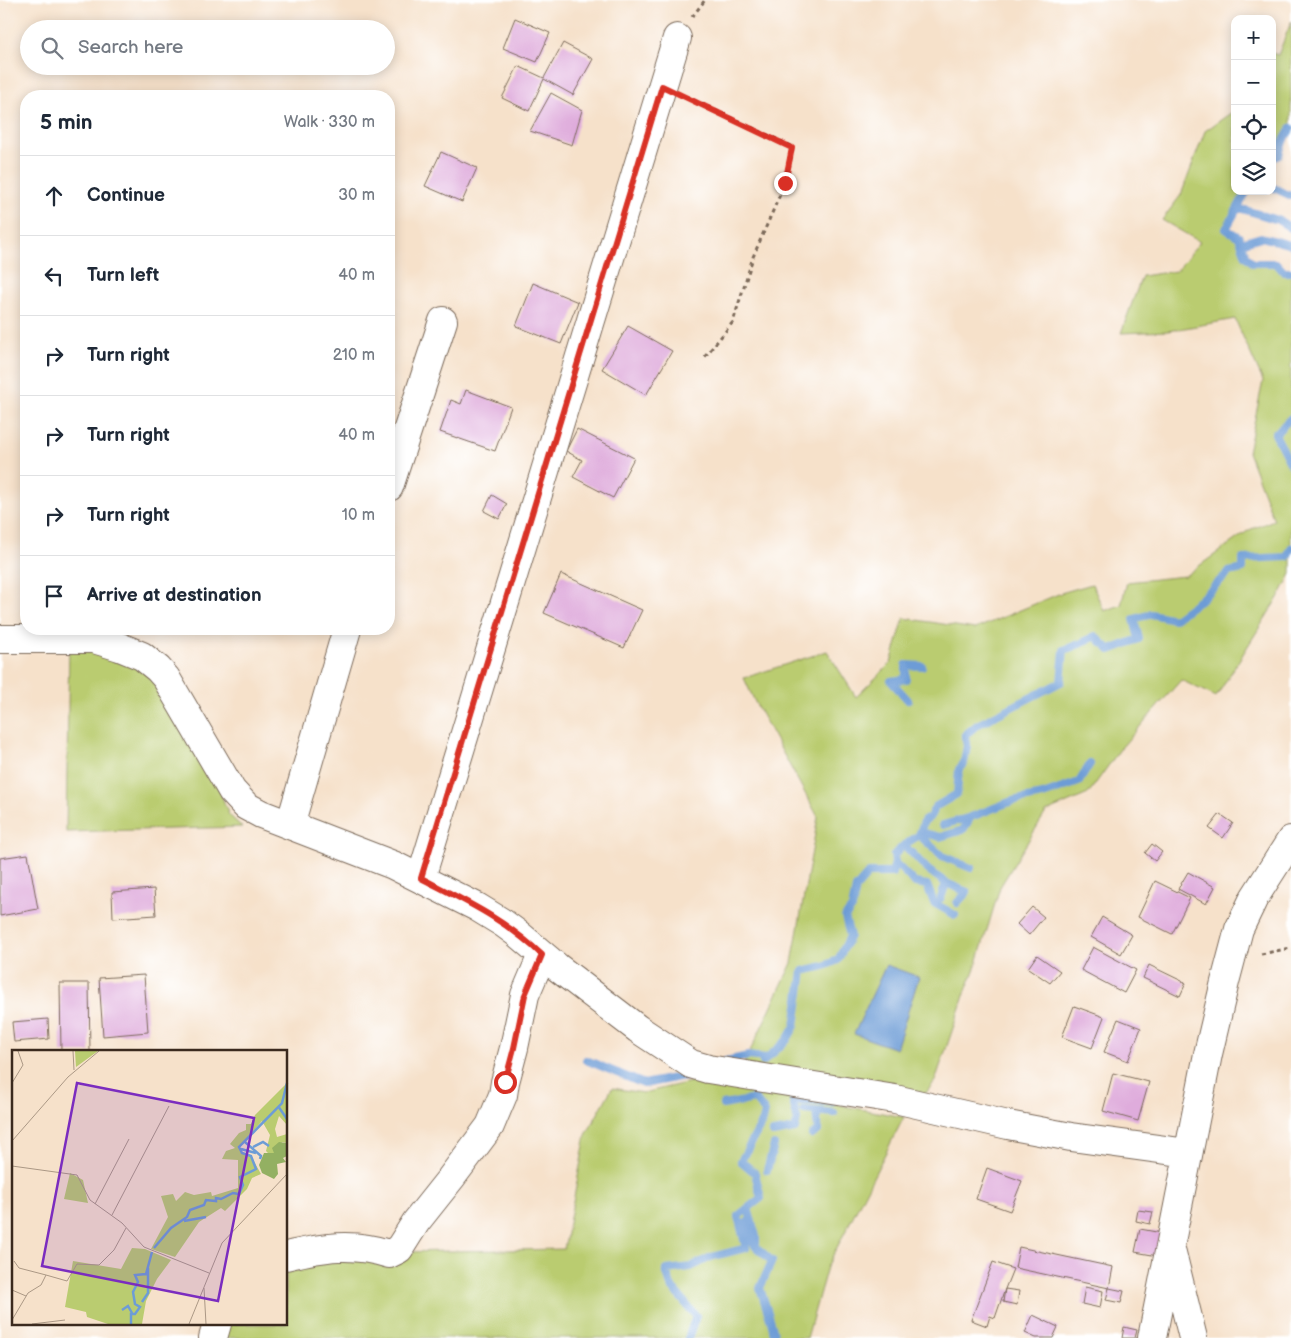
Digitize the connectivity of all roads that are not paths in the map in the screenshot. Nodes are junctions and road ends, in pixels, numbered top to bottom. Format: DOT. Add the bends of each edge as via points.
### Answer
graph roads {
  1 [pos="677,38"];
  2 [pos="443,321"];
  3 [pos="395,469"];
  4 [pos="345,635"];
  5 [pos="0,639"];
  6 [pos="290,825"];
  7 [pos="1291,840"];
  8 [pos="421,878"];
  9 [pos="542,955"];
  10 [pos="1188,1153"];
  11 [pos="1170,1244"];
  12 [pos="288,1256"];
  13 [pos="1152,1338"];
  14 [pos="1192,1338"];
  1 -- 8 [label="street"];
  2 -- 3 [label="street"];
  4 -- 6 [label="street"];
  5 -- 6 [label="street" via="94,639 150,661 166,678 238,798 253,811"];
  6 -- 8 [label="street"];
  7 -- 10 [label="street" via="1239,928"];
  8 -- 9 [label="street" via="503,923"];
  9 -- 10 [label="street" via="638,1029 691,1064 895,1099 1056,1134"];
  9 -- 12 [label="street" via="525,995 503,1095 490,1126 399,1249 390,1254 347,1246"];
  10 -- 11 [label="street"];
  11 -- 13 [label="street"];
  11 -- 14 [label="street"];
}
